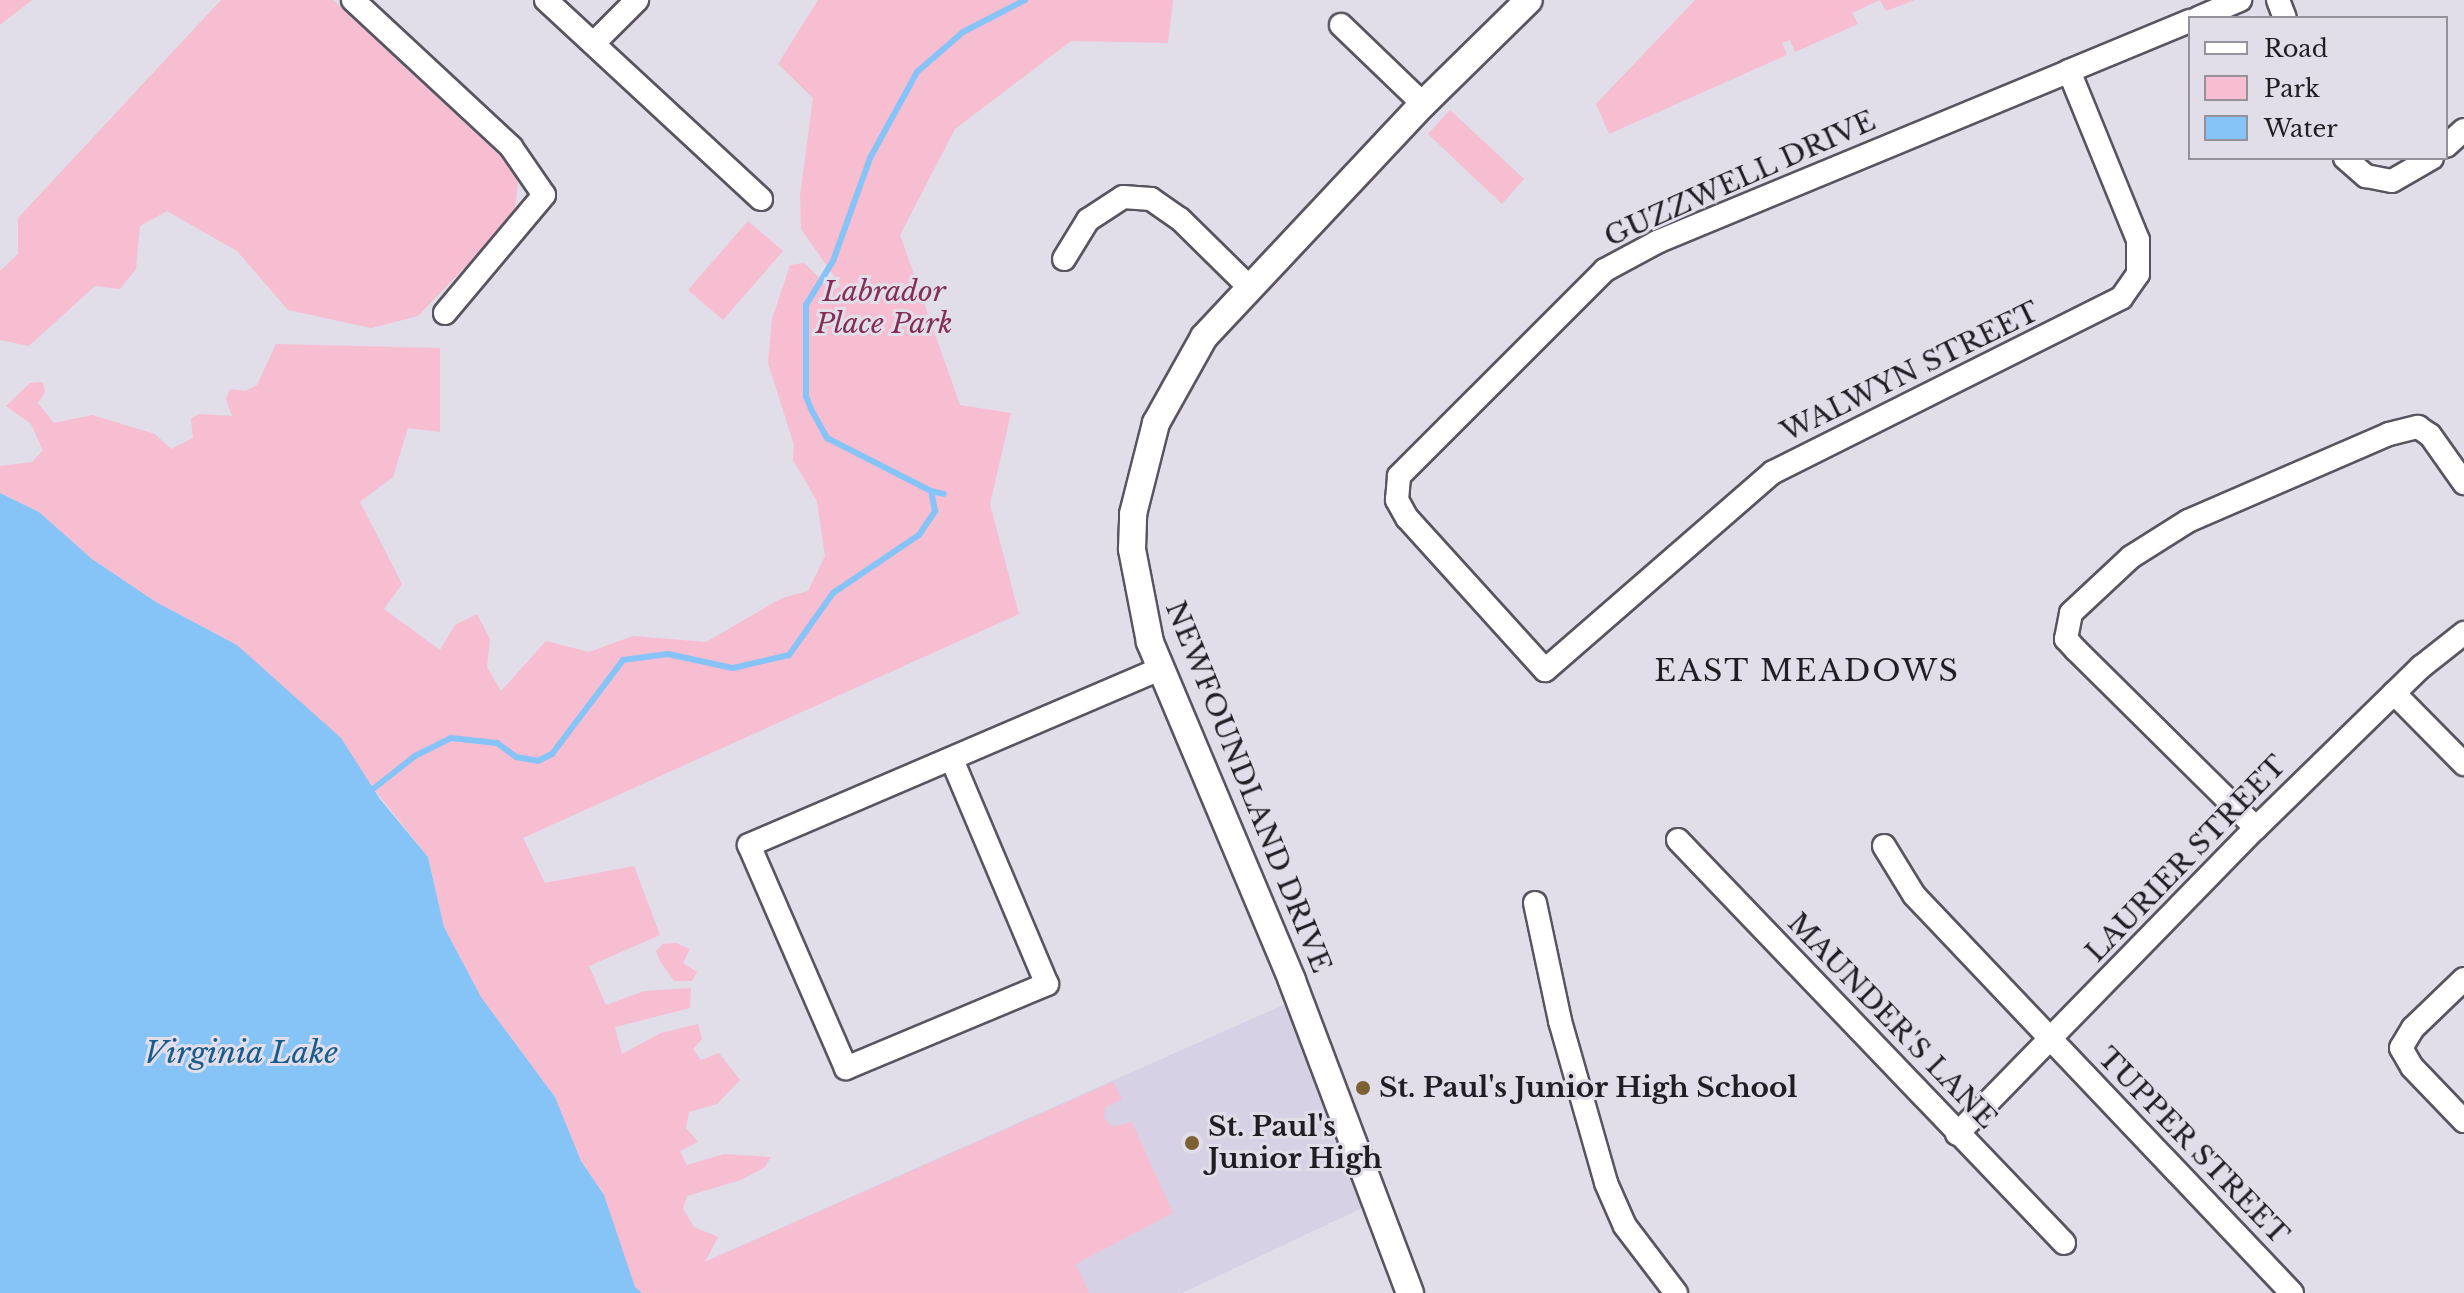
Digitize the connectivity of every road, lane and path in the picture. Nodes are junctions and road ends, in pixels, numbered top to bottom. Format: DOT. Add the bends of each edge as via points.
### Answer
graph roads {
  1 [pos="353,0"];
  2 [pos="546,0"];
  3 [pos="637,0"];
  4 [pos="1529,0"];
  5 [pos="2240,0"];
  6 [pos="2203,16"];
  7 [pos="2188,22"];
  8 [pos="1341,25"];
  9 [pos="594,43"];
  10 [pos="2069,71"];
  11 [pos="1423,104"];
  12 [pos="2464,130"];
  13 [pos="2448,144"];
  14 [pos="2347,160"];
  15 [pos="2429,160"];
  16 [pos="761,199"];
  17 [pos="1064,259"];
  18 [pos="1248,286"];
  19 [pos="445,313"];
  20 [pos="2464,483"];
  21 [pos="2464,633"];
  22 [pos="1160,669"];
  23 [pos="1545,670"];
  24 [pos="2394,693"];
  25 [pos="953,762"];
  26 [pos="2464,764"];
  27 [pos="2256,828"];
  28 [pos="1678,840"];
  29 [pos="1884,846"];
  30 [pos="1535,903"];
  31 [pos="2464,979"];
  32 [pos="2051,1041"];
  33 [pos="2464,1121"];
  34 [pos="1957,1134"];
  35 [pos="2064,1243"];
  36 [pos="1410,1293"];
  37 [pos="1676,1293"];
  38 [pos="2292,1293"];
  1 -- 19 [label="street" via="511,147 544,195"];
  2 -- 9 [label="street"];
  3 -- 9 [label="street"];
  4 -- 11 [label="street, NEWFOUNDLAND DRIVE"];
  5 -- 6 [label="street"];
  7 -- 10 [label="street, GUZZWELL DRIVE"];
  8 -- 11 [label="street"];
  9 -- 16 [label="street"];
  10 -- 23 [label="street, WALWYN STREET" via="2138,240 2133,285 2121,298 2058,333 1773,472"];
  10 -- 23 [label="street, GUZZWELL DRIVE" via="1657,242 1605,270 1399,476 1397,500 1419,534"];
  11 -- 18 [label="street, NEWFOUNDLAND DRIVE"];
  12 -- 13 [label="street"];
  14 -- 15 [label="street" via="2366,176 2392,181"];
  17 -- 18 [label="street" via="1088,220 1099,212 1123,197 1151,199 1180,219"];
  18 -- 22 [label="street, NEWFOUNDLAND DRIVE" via="1184,367 1156,423 1143,467 1132,549 1139,601"];
  20 -- 27 [label="street" via="2430,435 2418,427 2389,434 2188,521 2131,557 2071,613 2066,639"];
  21 -- 24 [label="street, LAURIER STREET"];
  22 -- 25 [label="street"];
  22 -- 36 [label="street, NEWFOUNDLAND DRIVE" via="1292,980"];
  24 -- 26 [label="street"];
  24 -- 27 [label="street, LAURIER STREET"];
  25 -- 25 [label="street" via="1047,984 846,1068 749,845"];
  27 -- 32 [label="street, LAURIER STREET"];
  28 -- 34 [label="street, MAUNDER'S LANE"];
  29 -- 32 [label="street, TUPPER STREET" via="1914,895"];
  30 -- 37 [label="street" via="1560,1021 1606,1183 1625,1226"];
  31 -- 33 [label="street" via="2413,1028 2401,1048 2412,1067"];
  32 -- 34 [label="street, LAURIER STREET"];
  32 -- 38 [label="street, TUPPER STREET"];
  34 -- 35 [label="street, MAUNDER'S LANE"];
}
